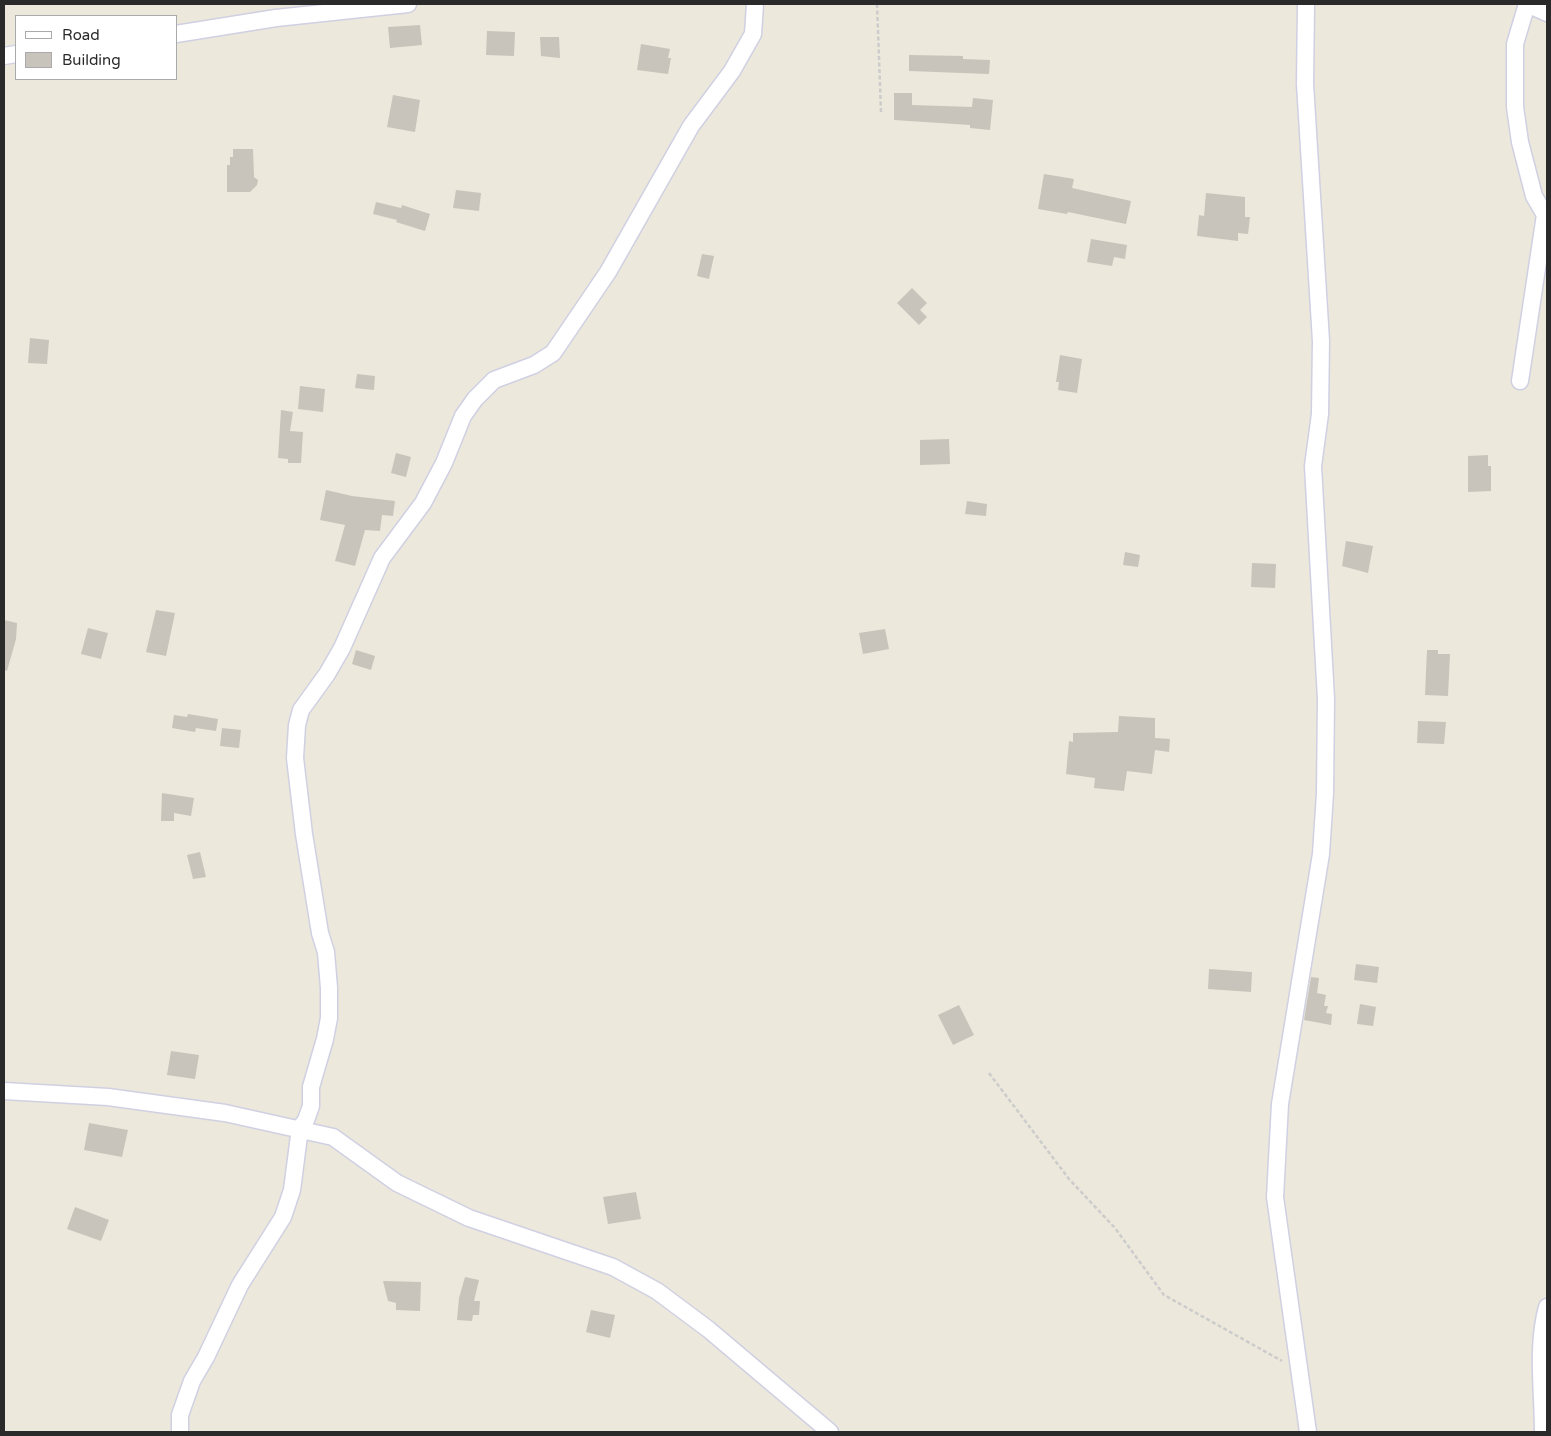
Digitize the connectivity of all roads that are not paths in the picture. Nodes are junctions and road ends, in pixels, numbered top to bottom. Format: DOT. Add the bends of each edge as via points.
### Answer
graph roads {
  1 [pos="408,4"];
  2 [pos="755,4"];
  3 [pos="1306,4"];
  4 [pos="1527,4"];
  5 [pos="1547,13"];
  6 [pos="178,34"];
  7 [pos="1546,214"];
  8 [pos="1520,380"];
  9 [pos="4,1091"];
  10 [pos="300,1128"];
  11 [pos="1547,1307"];
  12 [pos="180,1432"];
  13 [pos="830,1432"];
  14 [pos="1308,1432"];
  15 [pos="1543,1432"];
  1 -- 6 [label="street" via="276,18"];
  2 -- 10 [label="street" via="753,34 732,71 683,139 608,272 554,353 534,365 494,380 463,416 423,503 382,558 338,654 301,710 295,758 329,988 325,1039 311,1088 311,1106"];
  3 -- 14 [label="street" via="1305,84 1321,341 1320,414 1313,466 1326,699 1325,793 1321,854 1280,1104 1275,1197"];
  4 -- 5 [label="street"];
  4 -- 7 [label="street" via="1515,44 1515,107 1534,196"];
  7 -- 8 [label="street"];
  9 -- 10 [label="street" via="108,1097 225,1113"];
  10 -- 12 [label="street" via="292,1190 283,1217 240,1285 192,1381 180,1415"];
  10 -- 13 [label="street" via="333,1137 397,1183 470,1218 613,1267 657,1291 708,1329"];
  11 -- 15 [label="street" via="1540,1385"];
}
